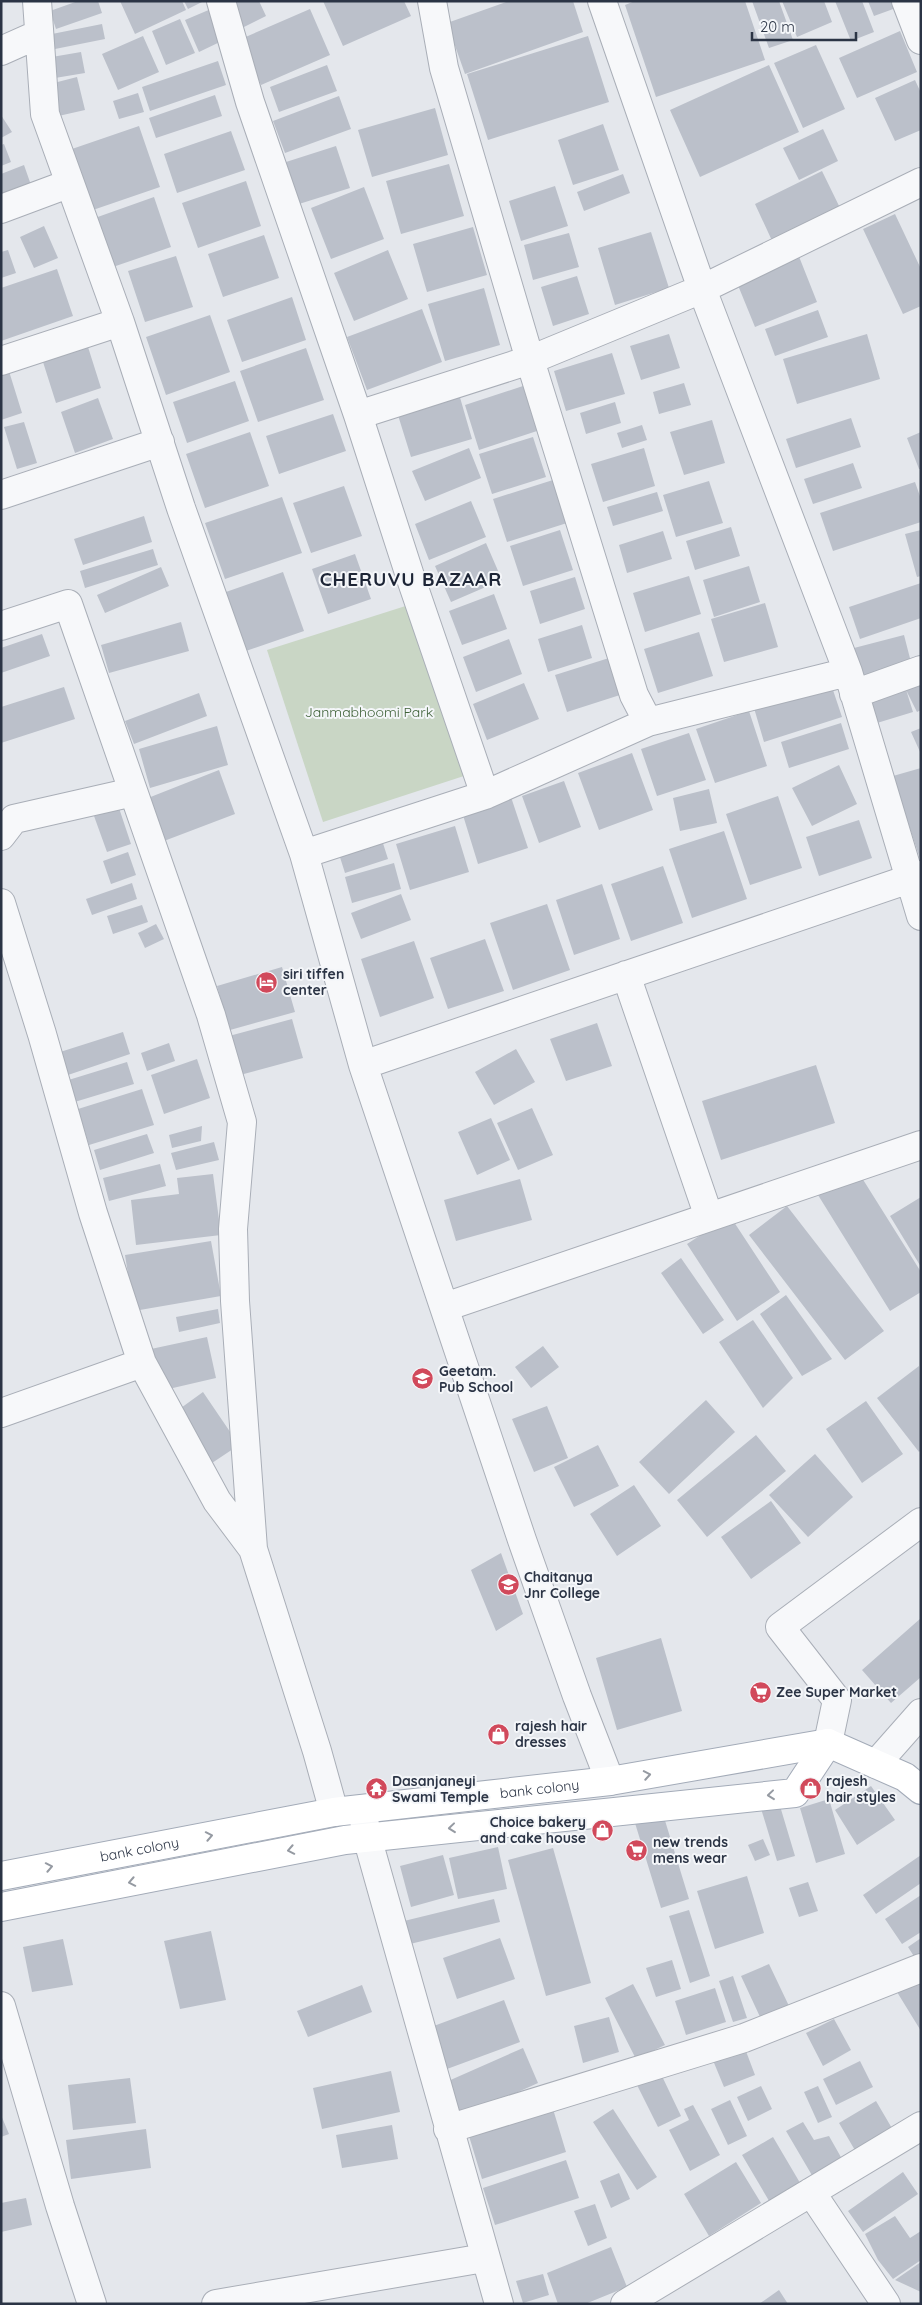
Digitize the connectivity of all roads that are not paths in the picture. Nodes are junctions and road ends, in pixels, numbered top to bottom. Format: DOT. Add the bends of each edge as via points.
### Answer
graph roads {
  1 [pos="37,1"];
  2 [pos="221,1"];
  3 [pos="432,1"];
  4 [pos="602,1"];
  5 [pos="906,1"];
  6 [pos="39,34"];
  7 [pos="921,40"];
  8 [pos="1,51"];
  9 [pos="921,182"];
  10 [pos="68,184"];
  11 [pos="1,209"];
  12 [pos="702,290"];
  13 [pos="120,322"];
  14 [pos="530,360"];
  15 [pos="1,361"];
  16 [pos="358,415"];
  17 [pos="160,442"];
  18 [pos="1,495"];
  19 [pos="1,626"];
  20 [pos="921,670"];
  21 [pos="851,683"];
  22 [pos="648,722"];
  23 [pos="133,792"];
  24 [pos="485,795"];
  25 [pos="1,836"];
  26 [pos="304,854"];
  27 [pos="916,877"];
  28 [pos="1,903"];
  29 [pos="921,916"];
  30 [pos="626,975"];
  31 [pos="363,1065"];
  32 [pos="921,1145"];
  33 [pos="709,1217"];
  34 [pos="445,1307"];
  35 [pos="142,1363"];
  36 [pos="1,1413"];
  37 [pos="921,1522"];
  38 [pos="253,1548"];
  39 [pos="921,1713"];
  40 [pos="828,1743"];
  41 [pos="876,1764"];
  42 [pos="610,1781"];
  43 [pos="921,1790"];
  44 [pos="363,1809"];
  45 [pos="334,1812"];
  46 [pos="367,1837"];
  47 [pos="1,1876"];
  48 [pos="1,1907"];
  49 [pos="921,1968"];
  50 [pos="1,2006"];
  51 [pos="921,2126"];
  52 [pos="448,2129"];
  53 [pos="811,2192"];
  54 [pos="484,2258"];
  55 [pos="297,2297"];
  56 [pos="92,2304"];
  57 [pos="216,2304"];
  58 [pos="498,2304"];
  59 [pos="624,2304"];
  60 [pos="886,2304"];
  1 -- 6 [label="street"];
  2 -- 16 [label="street" via="250,102"];
  3 -- 14 [label="street" via="444,68"];
  4 -- 12 [label="street"];
  5 -- 7 [label="street"];
  6 -- 8 [label="street"];
  6 -- 10 [label="street" via="45,114"];
  9 -- 12 [label="street"];
  10 -- 11 [label="street"];
  10 -- 13 [label="street"];
  12 -- 14 [label="street"];
  12 -- 21 [label="street"];
  13 -- 15 [label="street"];
  13 -- 17 [label="street"];
  14 -- 16 [label="street"];
  14 -- 22 [label="street" via="634,695"];
  16 -- 24 [label="street"];
  17 -- 18 [label="street"];
  17 -- 26 [label="street"];
  19 -- 23 [label="street" via="68,604"];
  20 -- 21 [label="street"];
  21 -- 22 [label="street"];
  21 -- 27 [label="street"];
  22 -- 24 [label="street"];
  23 -- 25 [label="street" via="14,819"];
  23 -- 38 [label="street" via="211,1015 242,1122 233,1229 235,1301"];
  24 -- 26 [label="street"];
  26 -- 31 [label="street"];
  27 -- 29 [label="street"];
  27 -- 30 [label="street"];
  28 -- 35 [label="street" via="93,1213"];
  30 -- 31 [label="street"];
  30 -- 33 [label="street"];
  31 -- 34 [label="street"];
  32 -- 33 [label="street"];
  33 -- 34 [label="street"];
  34 -- 42 [label="street" via="522,1540"];
  35 -- 36 [label="street"];
  35 -- 38 [label="street" via="217,1501"];
  37 -- 40 [label="street" via="780,1627 837,1700"];
  38 -- 45 [label="street"];
  39 -- 41 [label="street"];
  40 -- 41 [label="main road"];
  42 -- 40 [label="main road, bank colony, one-way"];
  40 -- 46 [label="main road, one-way" via="794,1793"];
  41 -- 43 [label="main road" via="906,1777"];
  42 -- 44 [label="main road, bank colony"];
  44 -- 45 [label="main road, bank colony"];
  44 -- 46 [label="street"];
  47 -- 45 [label="main road, bank colony, one-way"];
  46 -- 48 [label="main road, one-way"];
  46 -- 52 [label="street"];
  49 -- 52 [label="street" via="744,2038"];
  50 -- 56 [label="street"];
  51 -- 53 [label="street"];
  52 -- 54 [label="street"];
  53 -- 59 [label="street"];
  53 -- 60 [label="street"];
  54 -- 55 [label="street"];
  54 -- 58 [label="street"];
  55 -- 57 [label="street"];
}
